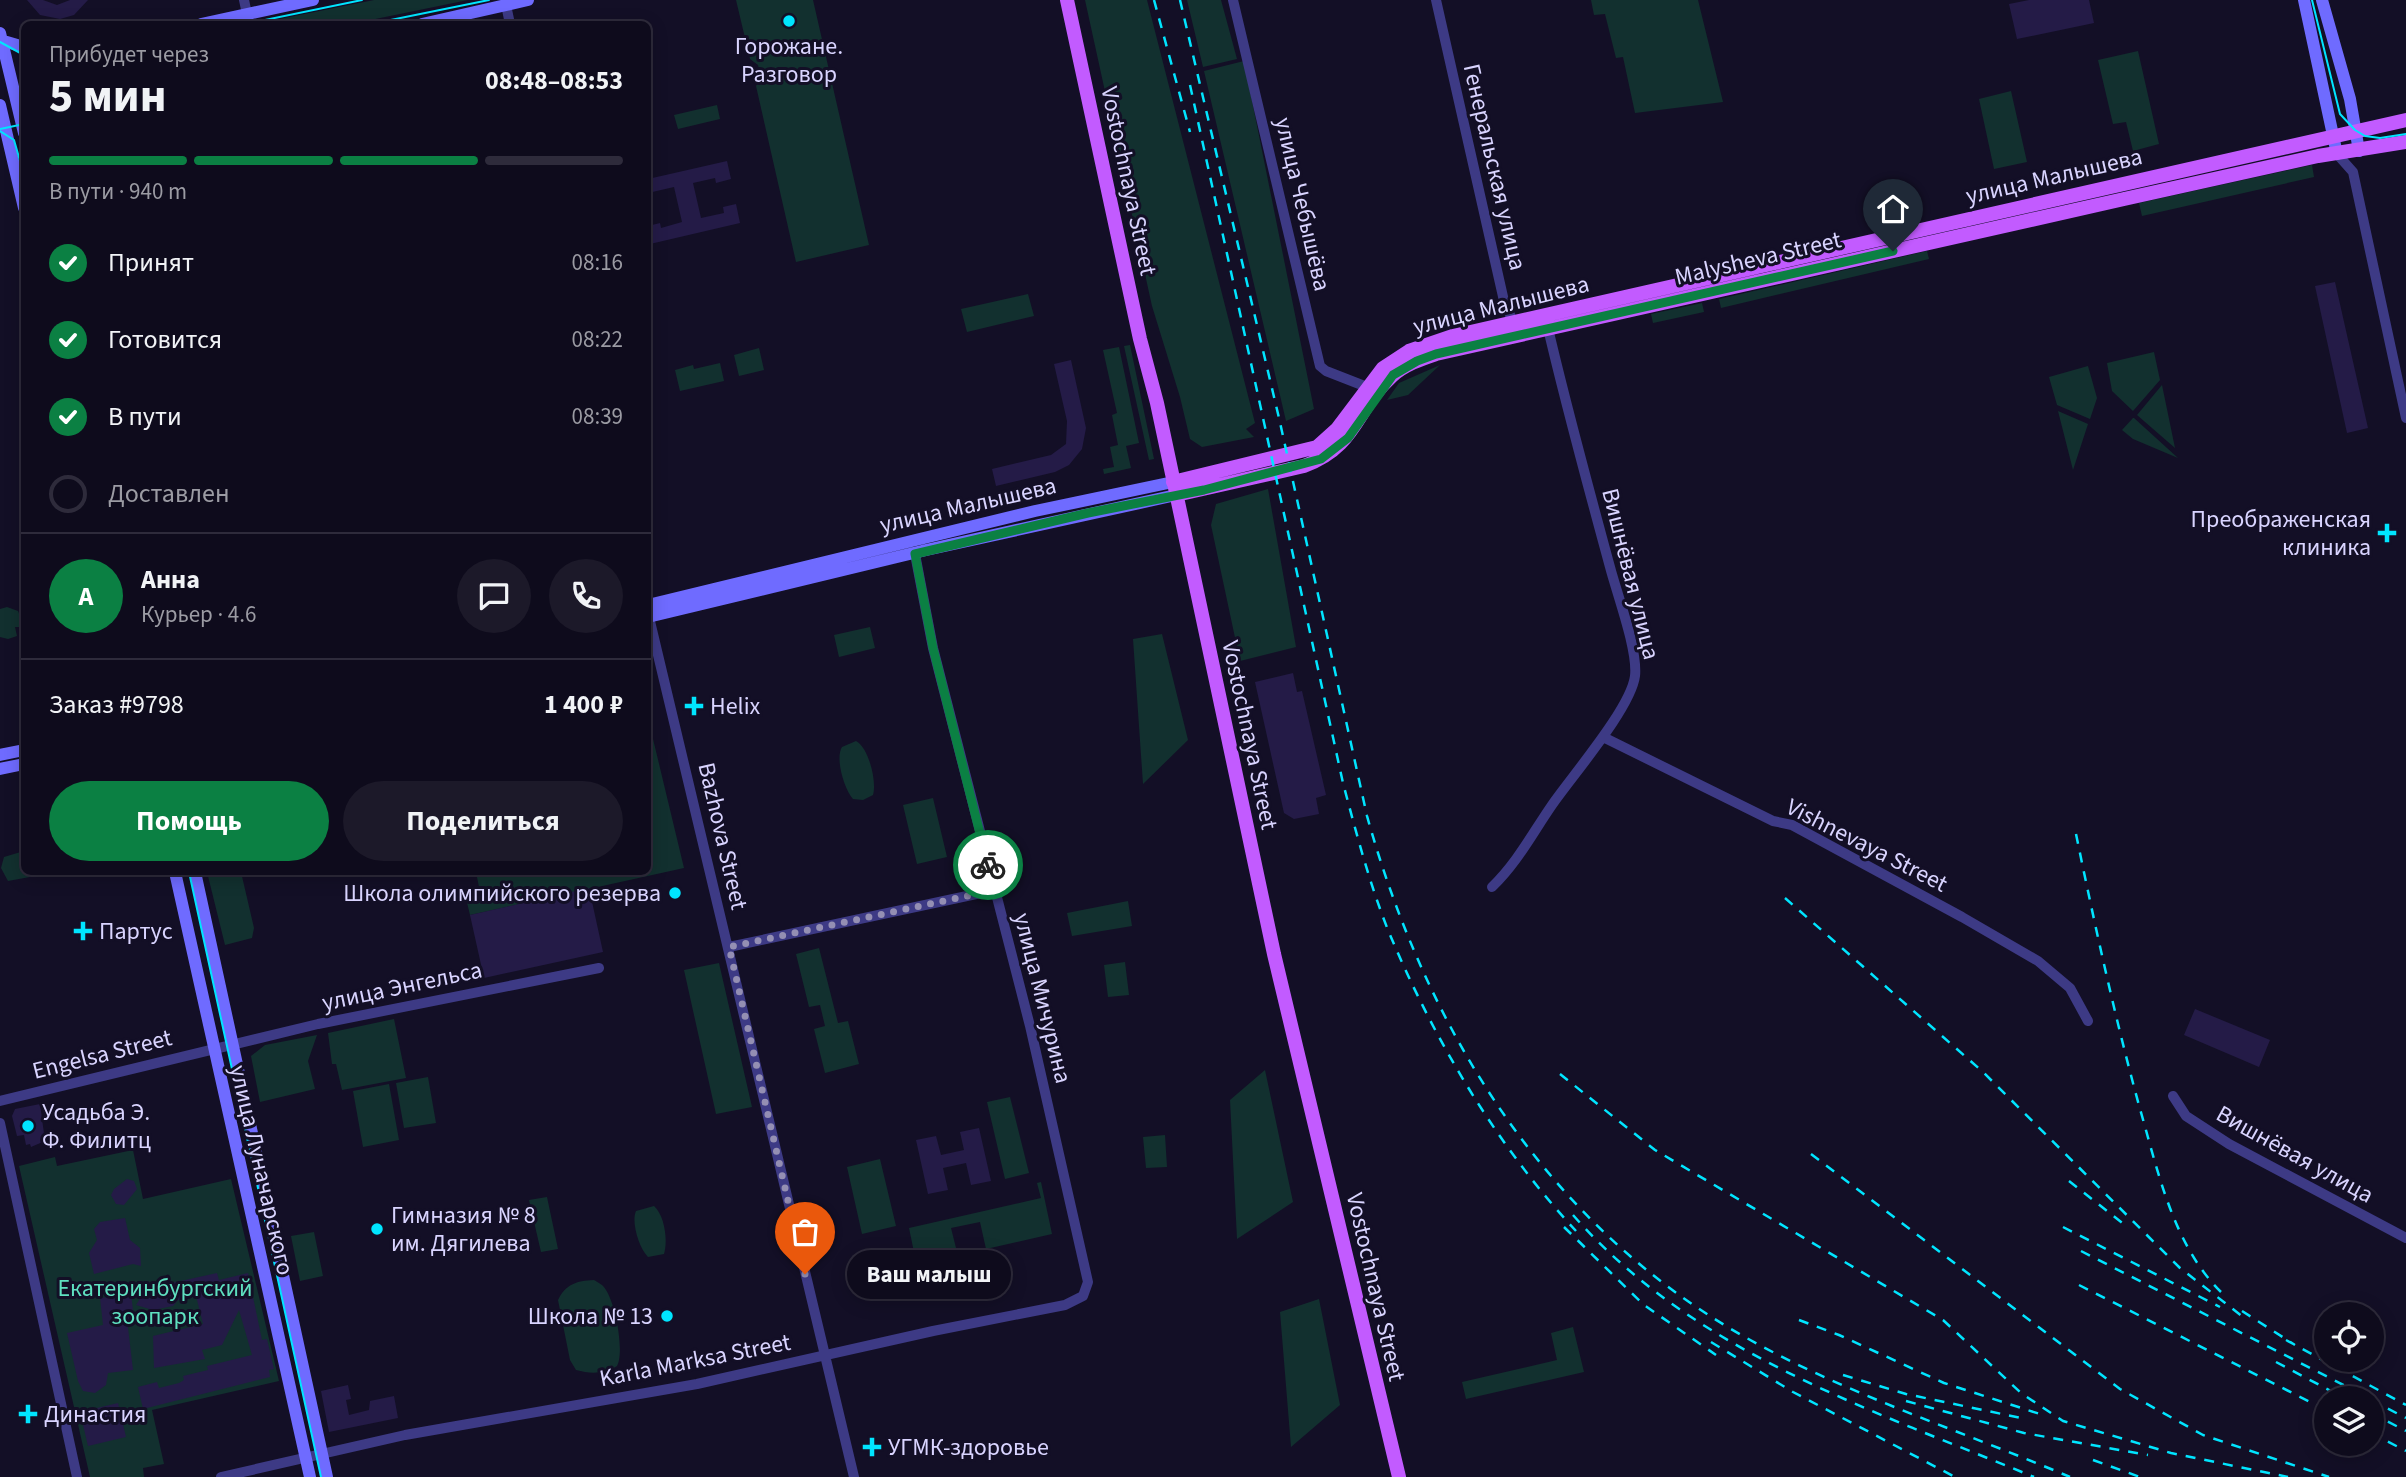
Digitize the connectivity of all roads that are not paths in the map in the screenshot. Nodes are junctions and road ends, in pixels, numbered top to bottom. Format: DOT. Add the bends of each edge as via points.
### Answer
graph roads {
  1 [pos="244,0"];
  2 [pos="313,0"];
  3 [pos="527,0"];
  4 [pos="1067,0"];
  5 [pos="1233,0"];
  6 [pos="1436,0"];
  7 [pos="2304,0"];
  8 [pos="2322,0"];
  9 [pos="506,5"];
  10 [pos="247,14"];
  11 [pos="215,21"];
  12 [pos="435,21"];
  13 [pos="509,21"];
  14 [pos="1,38"];
  15 [pos="21,46"];
  16 [pos="0,105"];
  17 [pos="2406,120"];
  18 [pos="21,122"];
  19 [pos="2357,130"];
  20 [pos="21,136"];
  21 [pos="2333,136"];
  22 [pos="4,140"];
  23 [pos="2406,142"];
  24 [pos="2359,150"];
  25 [pos="2337,154"];
  26 [pos="2353,172"];
  27 [pos="21,198"];
  28 [pos="1513,322"];
  29 [pos="1546,322"];
  30 [pos="1530,332"];
  31 [pos="1367,387"];
  32 [pos="2406,418"];
  33 [pos="1175,489"];
  34 [pos="915,554"];
  35 [pos="651,604"];
  36 [pos="651,615"];
  37 [pos="651,628"];
  38 [pos="1603,737"];
  39 [pos="21,751"];
  40 [pos="0,755"];
  41 [pos="21,765"];
  42 [pos="0,769"];
  43 [pos="176,875"];
  44 [pos="196,875"];
  45 [pos="1492,887"];
  46 [pos="995,890"];
  47 [pos="729,947"];
  48 [pos="599,968"];
  49 [pos="2088,1021"];
  50 [pos="235,1044"];
  51 [pos="214,1048"];
  52 [pos="2173,1096"];
  53 [pos="0,1101"];
  54 [pos="0,1123"];
  55 [pos="2406,1238"];
  56 [pos="1087,1291"];
  57 [pos="825,1356"];
  58 [pos="322,1453"];
  59 [pos="306,1457"];
  60 [pos="77,1477"];
  61 [pos="221,1477"];
  62 [pos="310,1477"];
  63 [pos="327,1477"];
  64 [pos="854,1477"];
  65 [pos="1399,1477"];
  1 -- 10 [label="street"];
  2 -- 10 [label="main road"];
  3 -- 9 [label="main road"];
  4 -- 33 [label="main road, Vostochnaya Street"];
  5 -- 31 [label="street, улица Чебышёва" via="1320,366"];
  6 -- 28 [label="street, Генеральская улица" via="1504,301"];
  7 -- 21 [label="main road"];
  8 -- 19 [label="main road"];
  9 -- 12 [label="main road"];
  9 -- 13 [label="street"];
  10 -- 11 [label="main road"];
  14 -- 15 [label="main road"];
  14 -- 18 [label="main road"];
  16 -- 22 [label="main road"];
  17 -- 19 [label="main road, улица Малышева"];
  19 -- 21 [label="main road, улица Малышева"];
  19 -- 24 [label="main road"];
  20 -- 22 [label="main road"];
  21 -- 25 [label="main road"];
  21 -- 29 [label="main road, улица Малышева"];
  22 -- 27 [label="main road"];
  23 -- 24 [label="main road, улица Малышева"];
  24 -- 25 [label="main road, улица Малышева"];
  24 -- 26 [label="street"];
  25 -- 26 [label="street"];
  25 -- 29 [label="main road, улица Малышева"];
  26 -- 32 [label="street"];
  28 -- 29 [label="main road, улица Малышева"];
  28 -- 30 [label="street"];
  28 -- 31 [label="main road, улица Малышева" via="1409,351 1383,368"];
  29 -- 30 [label="main road, улица Малышева"];
  29 -- 38 [label="street, Вишнёвая улица" via="1635,666 1631,690"];
  30 -- 33 [label="main road, улица Малышева" via="1436,354 1404,368 1386,382 1348,438 1321,459"];
  31 -- 33 [label="main road, улица Малышева" via="1337,429 1317,447"];
  33 -- 34 [label="main road"];
  33 -- 35 [label="main road, улица Малышева" via="1035,511"];
  33 -- 65 [label="main road, Vostochnaya Street" via="1280,982"];
  34 -- 36 [label="main road, улица Малышева"];
  34 -- 46 [label="street, улица Мичурина" via="933,648"];
  37 -- 47 [label="street, Bazhova Street"];
  38 -- 45 [label="street, Вишнёвая улица" via="1510,870"];
  38 -- 49 [label="street, Vishnevaya Street" via="1773,821 1792,825 1962,917 2070,988"];
  39 -- 40 [label="main road"];
  41 -- 42 [label="main road"];
  43 -- 51 [label="main road, улица Луначарского"];
  44 -- 50 [label="main road, улица Луначарского"];
  46 -- 47 [label="street"];
  46 -- 56 [label="street, улица Мичурина" via="1039,1066"];
  47 -- 57 [label="street, Bazhova Street"];
  48 -- 50 [label="street, улица Энгельса"];
  50 -- 51 [label="street, улица Энгельса"];
  50 -- 58 [label="main road, улица Луначарского"];
  51 -- 53 [label="street, Engelsa Street"];
  51 -- 59 [label="main road, улица Луначарского"];
  52 -- 55 [label="street, Вишнёвая улица" via="2186,1116 2229,1144"];
  54 -- 60 [label="street"];
  56 -- 57 [label="street, Karla Marksa Street" via="1065,1305"];
  57 -- 58 [label="street, Karla Marksa Street"];
  57 -- 64 [label="street, Bazhova Street"];
  58 -- 59 [label="street, Karla Marksa Street"];
  58 -- 63 [label="main road, улица Луначарского"];
  59 -- 61 [label="street, Karla Marksa Street"];
  59 -- 62 [label="main road, улица Луначарского"];
}
